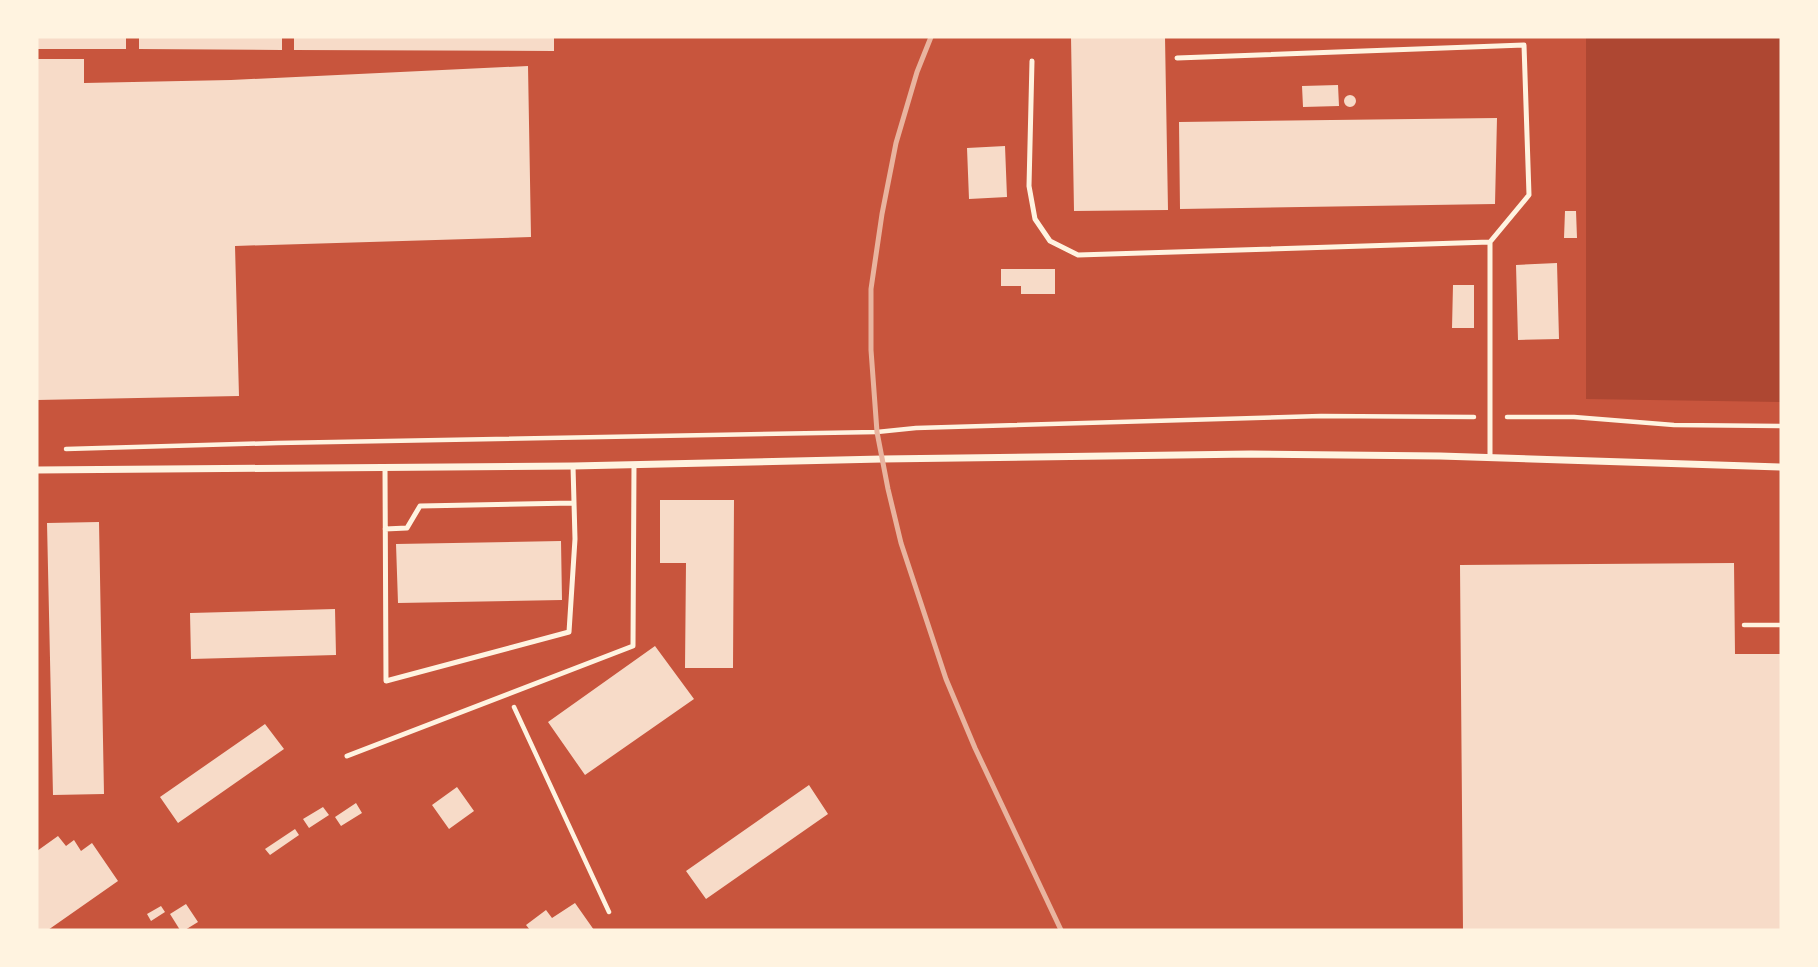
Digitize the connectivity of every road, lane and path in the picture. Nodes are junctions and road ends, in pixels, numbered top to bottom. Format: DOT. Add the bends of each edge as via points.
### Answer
graph roads {
  1 [pos="1177,58"];
  2 [pos="1032,61"];
  3 [pos="1490,242"];
  4 [pos="1490,417"];
  5 [pos="1781,426"];
  6 [pos="64,449"];
  7 [pos="1490,458"];
  8 [pos="634,465"];
  9 [pos="573,467"];
  10 [pos="1781,467"];
  11 [pos="385,468"];
  12 [pos="37,470"];
  13 [pos="574,503"];
  14 [pos="385,529"];
  15 [pos="1744,625"];
  16 [pos="1781,625"];
  17 [pos="508,694"];
  18 [pos="347,756"];
  19 [pos="609,912"];
  1 -- 3 [label="lane" via="1524,45 1529,195"];
  2 -- 3 [label="lane" via="1029,186 1035,219 1050,242 1078,255"];
  3 -- 4 [label="lane"];
  4 -- 5 [label="path"];
  4 -- 6 [label="path" via="1321,416 877,432"];
  4 -- 7 [label="lane"];
  7 -- 8 [label="street" via="1251,454"];
  7 -- 10 [label="street"];
  8 -- 9 [label="street"];
  8 -- 17 [label="lane" via="633,646"];
  9 -- 11 [label="street"];
  9 -- 13 [label="lane"];
  11 -- 12 [label="street"];
  11 -- 14 [label="lane"];
  13 -- 14 [label="lane" via="420,506 407,528"];
  13 -- 14 [label="lane" via="569,632 386,681"];
  15 -- 16 [label="path"];
  17 -- 18 [label="lane"];
  17 -- 19 [label="path"];
}
